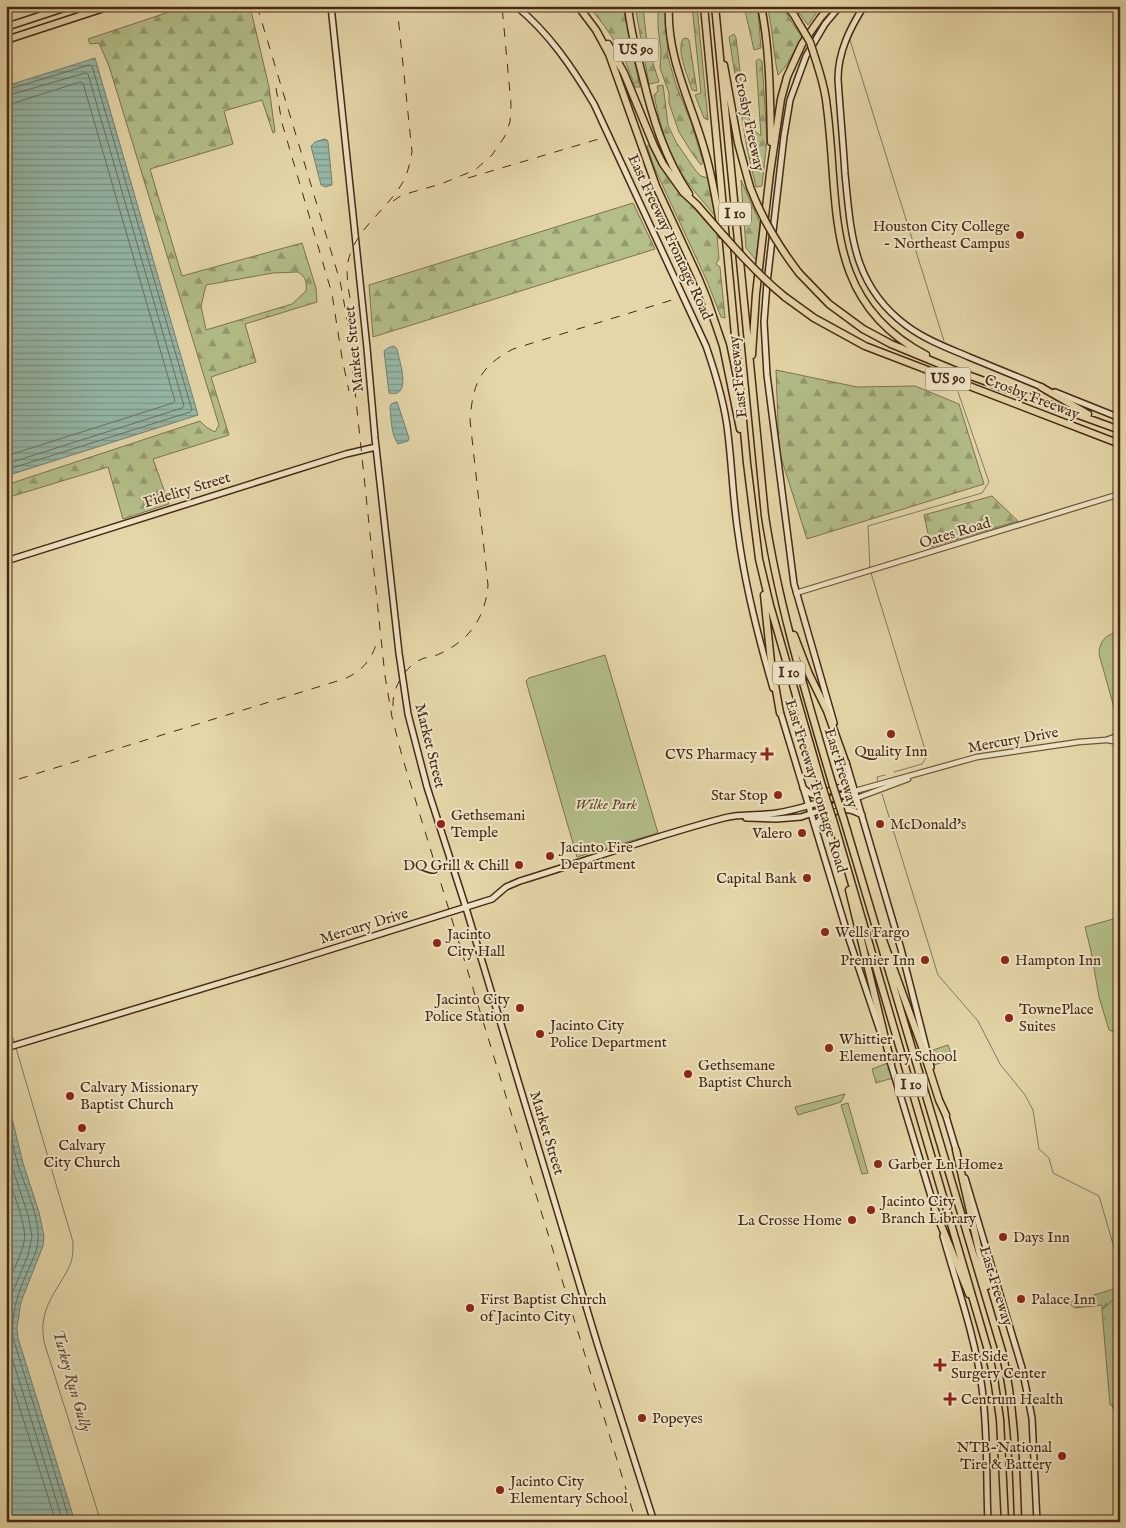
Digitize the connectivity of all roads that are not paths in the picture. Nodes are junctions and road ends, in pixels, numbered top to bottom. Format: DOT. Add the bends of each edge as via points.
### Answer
graph roads {
  1 [pos="70,6"];
  2 [pos="110,6"];
  3 [pos="331,6"];
  4 [pos="516,6"];
  5 [pos="628,6"];
  6 [pos="669,6"];
  7 [pos="704,6"];
  8 [pos="715,6"];
  9 [pos="761,6"];
  10 [pos="787,6"];
  11 [pos="831,6"];
  12 [pos="840,6"];
  13 [pos="864,6"];
  14 [pos="579,8"];
  15 [pos="717,22"];
  16 [pos="6,26"];
  17 [pos="6,40"];
  18 [pos="771,163"];
  19 [pos="684,191"];
  20 [pos="729,273"];
  21 [pos="954,370"];
  22 [pos="1041,387"];
  23 [pos="753,407"];
  24 [pos="1120,418"];
  25 [pos="1102,423"];
  26 [pos="1120,430"];
  27 [pos="1120,444"];
  28 [pos="376,447"];
  29 [pos="747,463"];
  30 [pos="1120,494"];
  31 [pos="759,559"];
  32 [pos="6,561"];
  33 [pos="796,593"];
  34 [pos="781,602"];
  35 [pos="780,713"];
  36 [pos="1120,735"];
  37 [pos="1106,740"];
  38 [pos="1120,742"];
  39 [pos="846,764"];
  40 [pos="925,772"];
  41 [pos="850,774"];
  42 [pos="803,787"];
  43 [pos="855,791"];
  44 [pos="857,798"];
  45 [pos="808,805"];
  46 [pos="811,814"];
  47 [pos="862,816"];
  48 [pos="724,818"];
  49 [pos="815,827"];
  50 [pos="838,840"];
  51 [pos="861,880"];
  52 [pos="466,908"];
  53 [pos="9,1048"];
  54 [pos="891,1062"];
  55 [pos="946,1115"];
  56 [pos="956,1150"];
  57 [pos="935,1210"];
  58 [pos="983,1331"];
  59 [pos="996,1332"];
  60 [pos="654,1522"];
  61 [pos="988,1522"];
  62 [pos="1005,1522"];
  63 [pos="1018,1522"];
  64 [pos="1037,1522"];
  1 -- 16 [label="highway"];
  2 -- 17 [label="highway"];
  3 -- 28 [label="main road, Market Street"];
  4 -- 35 [label="main road, East Freeway Frontage Road" via="566,59 594,104 714,368 728,434 745,575"];
  5 -- 19 [label="highway, Crosby Freeway / US 90" via="632,35 654,120"];
  6 -- 20 [label="highway" via="673,52 708,161"];
  7 -- 20 [label="highway, East Freeway / I 10"];
  8 -- 15 [label="highway, East Freeway / I 10"];
  9 -- 18 [label="highway" via="769,74"];
  10 -- 21 [label="highway, bridge" via="810,42 818,67 827,108 838,225 848,271 866,303 885,327"];
  11 -- 18 [label="highway" via="802,44 787,77"];
  12 -- 33 [label="main road" via="810,50 790,100 764,322 767,375"];
  13 -- 22 [label="main road" via="845,41 838,64 849,216 860,268 880,300 907,327 934,342"];
  14 -- 19 [label="highway" via="602,34 616,57 663,164"];
  14 -- 29 [label="highway" via="609,54 656,186 707,299 723,346"];
  15 -- 21 [label="highway, Crosby Freeway / US 90, bridge" via="738,143 750,187 777,242 829,304 863,329"];
  15 -- 23 [label="highway, East Freeway / I 10"];
  18 -- 23 [label="highway" via="754,320"];
  19 -- 27 [label="highway, Crosby Freeway / US 90, bridge" via="770,285 814,318 865,346"];
  20 -- 29 [label="highway, East Freeway / I 10"];
  21 -- 25 [label="highway, Crosby Freeway / US 90"];
  22 -- 24 [label="main road"];
  22 -- 25 [label="highway"];
  23 -- 34 [label="highway, East Freeway / I 10" via="763,502"];
  25 -- 26 [label="highway, Crosby Freeway / US 90"];
  28 -- 32 [label="main road, Fidelity Street"];
  28 -- 52 [label="main road, Market Street" via="408,714"];
  29 -- 31 [label="highway, East Freeway / I 10"];
  30 -- 33 [label="street, Oates Road"];
  31 -- 35 [label="highway"];
  31 -- 50 [label="highway, East Freeway / I 10, bridge"];
  33 -- 39 [label="main road"];
  34 -- 39 [label="highway"];
  34 -- 51 [label="highway, East Freeway / I 10, bridge"];
  35 -- 42 [label="main road, East Freeway Frontage Road"];
  36 -- 37 [label="street, Mercury Drive"];
  37 -- 38 [label="street, Mercury Drive"];
  37 -- 40 [label="street, Mercury Drive" via="977,757"];
  39 -- 41 [label="main road"];
  40 -- 43 [label="street, Mercury Drive"];
  40 -- 44 [label="street, Mercury Drive"];
  41 -- 42 [label="main road" via="842,788 815,795"];
  41 -- 43 [label="main road"];
  42 -- 45 [label="main road, East Freeway Frontage Road"];
  43 -- 44 [label="main road"];
  43 -- 45 [label="main road, Mercury Drive"];
  44 -- 46 [label="main road, Mercury Drive"];
  44 -- 47 [label="main road"];
  45 -- 46 [label="main road, East Freeway Frontage Road"];
  45 -- 48 [label="main road, Mercury Drive" via="779,813 740,814"];
  46 -- 48 [label="main road, Mercury Drive" via="776,819"];
  46 -- 49 [label="main road, East Freeway Frontage Road"];
  47 -- 49 [label="main road" via="852,810 843,810 824,817"];
  47 -- 55 [label="main road"];
  48 -- 52 [label="main road, Mercury Drive" via="520,881 506,887 492,899"];
  49 -- 54 [label="main road, East Freeway Frontage Road"];
  50 -- 54 [label="highway"];
  50 -- 58 [label="highway, East Freeway / I 10"];
  51 -- 55 [label="highway"];
  51 -- 59 [label="highway, East Freeway / I 10"];
  52 -- 53 [label="main road, Mercury Drive"];
  52 -- 60 [label="main road, Market Street"];
  54 -- 57 [label="main road, East Freeway Frontage Road"];
  55 -- 56 [label="main road"];
  56 -- 59 [label="highway"];
  56 -- 64 [label="main road" via="1022,1368 1032,1418"];
  57 -- 58 [label="highway"];
  57 -- 61 [label="main road, East Freeway Frontage Road" via="978,1365 985,1416"];
  58 -- 62 [label="highway, East Freeway / I 10" via="998,1399"];
  59 -- 63 [label="highway, East Freeway / I 10" via="1010,1394"];
}
